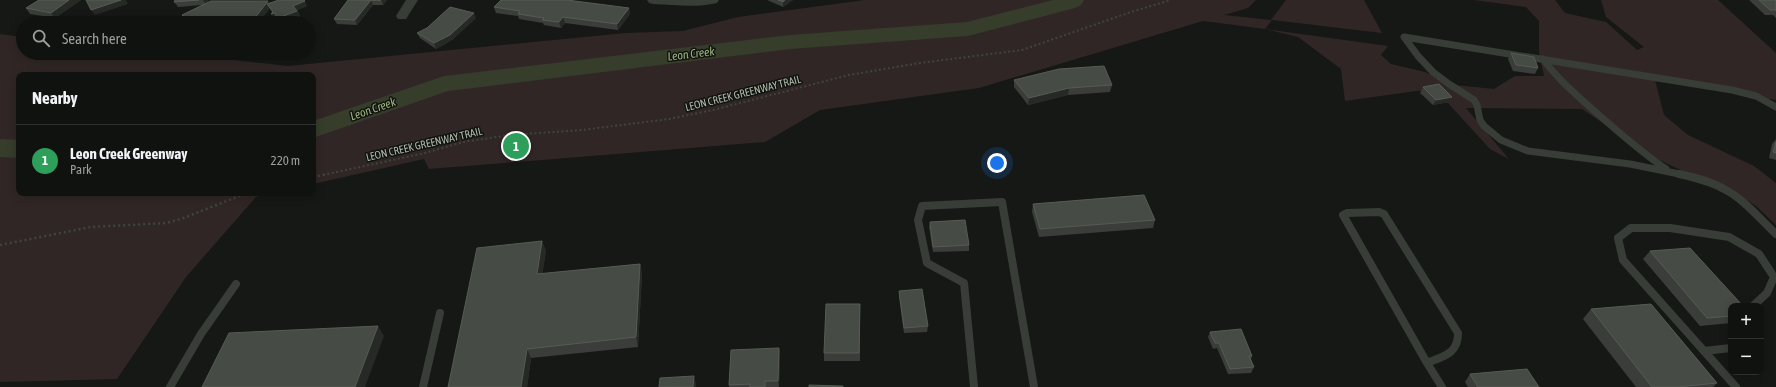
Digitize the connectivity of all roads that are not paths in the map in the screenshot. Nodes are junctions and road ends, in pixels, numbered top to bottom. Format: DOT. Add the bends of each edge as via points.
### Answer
graph roads {
  1 [pos="412,0"];
  2 [pos="653,0"];
  3 [pos="713,0"];
  4 [pos="402,16"];
  5 [pos="1543,59"];
  6 [pos="1776,107"];
  7 [pos="1668,171"];
  8 [pos="1776,234"];
  9 [pos="236,284"];
  10 [pos="1756,303"];
  11 [pos="440,313"];
  12 [pos="1728,348"];
  13 [pos="1704,351"];
  14 [pos="1427,363"];
  15 [pos="170,387"];
  16 [pos="423,387"];
  17 [pos="974,387"];
  18 [pos="1034,387"];
  19 [pos="1442,387"];
  20 [pos="1736,387"];
  1 -- 4 [label="street"];
  2 -- 3 [label="street" via="691,3"];
  5 -- 6 [label="lane" via="1732,90 1756,96"];
  5 -- 7 [label="lane" via="1552,74 1644,154"];
  5 -- 7 [label="lane" via="1404,37 1415,54 1429,68 1446,83 1474,99 1478,105 1481,122 1488,131 1507,144 1528,151"];
  7 -- 8 [label="lane" via="1705,180 1725,189"];
  9 -- 15 [label="lane" via="212,316"];
  10 -- 13 [label="lane" via="1767,293 1774,277 1759,254 1729,237 1670,228 1631,228 1618,238 1623,260"];
  11 -- 16 [label="lane"];
  12 -- 13 [label="lane"];
  13 -- 20 [label="lane"];
  14 -- 14 [label="lane" via="1421,352 1343,215 1379,212 1384,214 1458,333 1458,343 1449,354"];
  14 -- 19 [label="lane"];
  17 -- 18 [label="lane" via="964,282 927,263 918,220 922,206 1002,202"];
}
